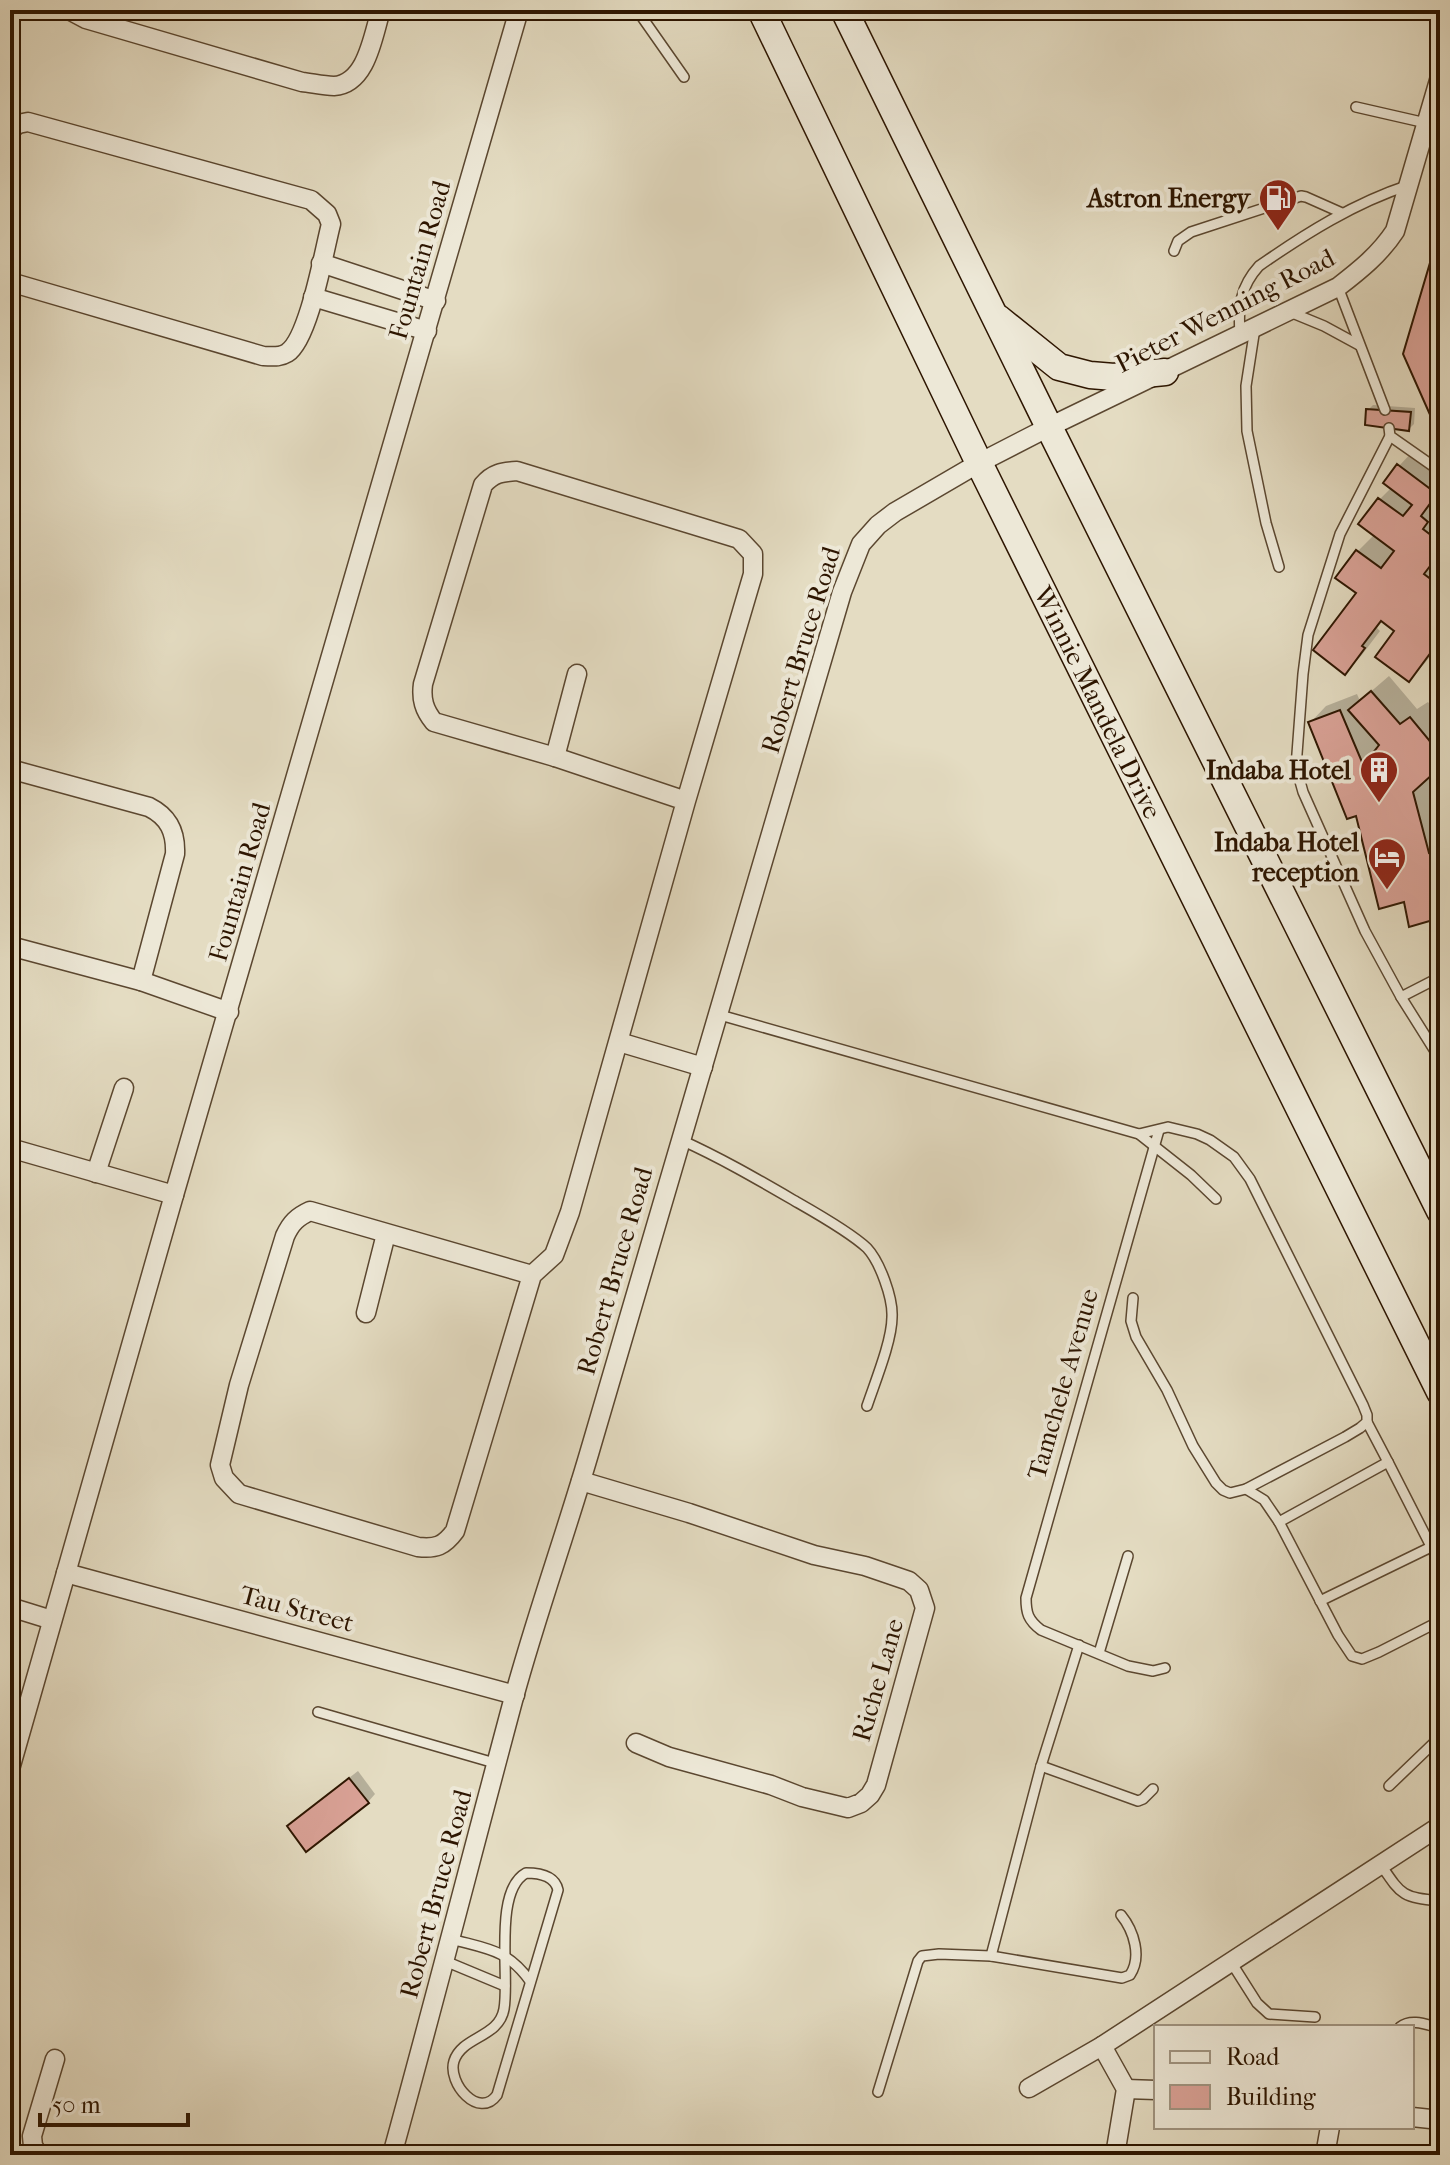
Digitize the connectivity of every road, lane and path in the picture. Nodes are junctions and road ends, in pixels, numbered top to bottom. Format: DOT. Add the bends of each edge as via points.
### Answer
graph roads {
  1 [pos="69,10"];
  2 [pos="381,10"];
  3 [pos="519,10"];
  4 [pos="637,10"];
  5 [pos="761,10"];
  6 [pos="844,10"];
  7 [pos="684,77"];
  8 [pos="1440,77"];
  9 [pos="1356,107"];
  10 [pos="1426,123"];
  11 [pos="10,130"];
  12 [pos="1409,185"];
  13 [pos="1342,213"];
  14 [pos="1174,251"];
  15 [pos="321,263"];
  16 [pos="10,282"];
  17 [pos="1338,287"];
  18 [pos="313,297"];
  19 [pos="436,301"];
  20 [pos="1289,311"];
  21 [pos="993,313"];
  22 [pos="427,331"];
  23 [pos="1248,332"];
  24 [pos="1359,345"];
  25 [pos="1165,372"];
  26 [pos="1385,410"];
  27 [pos="1049,427"];
  28 [pos="979,463"];
  29 [pos="1440,471"];
  30 [pos="1279,567"];
  31 [pos="577,674"];
  32 [pos="555,757"];
  33 [pos="10,769"];
  34 [pos="686,801"];
  35 [pos="10,946"];
  36 [pos="1440,977"];
  37 [pos="141,981"];
  38 [pos="1401,997"];
  39 [pos="229,1012"];
  40 [pos="720,1015"];
  41 [pos="619,1042"];
  42 [pos="1440,1059"];
  43 [pos="703,1067"];
  44 [pos="124,1088"];
  45 [pos="1159,1130"];
  46 [pos="1139,1134"];
  47 [pos="681,1140"];
  48 [pos="1154,1146"];
  49 [pos="10,1148"];
  50 [pos="96,1173"];
  51 [pos="174,1195"];
  52 [pos="1216,1199"];
  53 [pos="1440,1211"];
  54 [pos="386,1234"];
  55 [pos="532,1275"];
  56 [pos="1133,1298"];
  57 [pos="366,1313"];
  58 [pos="1440,1392"];
  59 [pos="867,1406"];
  60 [pos="1367,1422"];
  61 [pos="1388,1462"];
  62 [pos="581,1481"];
  63 [pos="1246,1489"];
  64 [pos="1279,1522"];
  65 [pos="1431,1547"];
  66 [pos="1128,1556"];
  67 [pos="1440,1564"];
  68 [pos="66,1573"];
  69 [pos="1320,1601"];
  70 [pos="10,1607"];
  71 [pos="52,1620"];
  72 [pos="1440,1621"];
  73 [pos="1079,1645"];
  74 [pos="1099,1653"];
  75 [pos="1165,1668"];
  76 [pos="515,1695"];
  77 [pos="318,1712"];
  78 [pos="1440,1737"];
  79 [pos="636,1743"];
  80 [pos="498,1764"];
  81 [pos="1041,1766"];
  82 [pos="10,1769"];
  83 [pos="1389,1786"];
  84 [pos="1153,1789"];
  85 [pos="1440,1826"];
  86 [pos="1381,1865"];
  87 [pos="1440,1901"];
  88 [pos="1121,1915"];
  89 [pos="451,1939"];
  90 [pos="505,1955"];
  91 [pos="991,1956"];
  92 [pos="445,1961"];
  93 [pos="1231,1962"];
  94 [pos="530,1981"];
  95 [pos="505,1986"];
  96 [pos="1315,2017"];
  97 [pos="1403,2025"];
  98 [pos="1440,2028"];
  99 [pos="1102,2046"];
  100 [pos="55,2059"];
  101 [pos="1029,2088"];
  102 [pos="1126,2089"];
  103 [pos="1154,2090"];
  104 [pos="878,2092"];
  105 [pos="1414,2117"];
  106 [pos="1440,2120"];
  107 [pos="1330,2129"];
  108 [pos="1377,2150"];
  109 [pos="39,2155"];
  110 [pos="392,2155"];
  111 [pos="1115,2155"];
  112 [pos="1325,2155"];
  113 [pos="1413,2155"];
  1 -- 2 [label="street" via="302,82 338,86 360,69"];
  3 -- 19 [label="street, Fountain Road"];
  4 -- 7 [label="lane"];
  5 -- 28 [label="main road, Winnie Mandela Drive"];
  6 -- 21 [label="main road"];
  8 -- 10 [label="street, Pieter Wenning Road"];
  9 -- 10 [label="lane"];
  10 -- 12 [label="street, Pieter Wenning Road"];
  11 -- 15 [label="street" via="28,122 311,200 331,224"];
  12 -- 13 [label="lane"];
  12 -- 17 [label="street, Pieter Wenning Road" via="1388,242"];
  13 -- 14 [label="lane" via="1301,196 1191,232"];
  13 -- 23 [label="lane" via="1251,275 1238,312"];
  15 -- 18 [label="street"];
  15 -- 19 [label="street"];
  16 -- 18 [label="street" via="279,357 299,338"];
  17 -- 20 [label="street, Pieter Wenning Road"];
  17 -- 24 [label="lane"];
  18 -- 22 [label="street"];
  19 -- 22 [label="street, Fountain Road"];
  20 -- 23 [label="street, Pieter Wenning Road"];
  20 -- 24 [label="lane"];
  21 -- 25 [label="main road" via="1059,367 1114,377"];
  21 -- 27 [label="main road"];
  22 -- 39 [label="street, Fountain Road"];
  23 -- 25 [label="street, Pieter Wenning Road"];
  23 -- 30 [label="lane" via="1247,431"];
  24 -- 26 [label="lane"];
  25 -- 27 [label="street, Pieter Wenning Road"];
  27 -- 28 [label="street, Pieter Wenning Road"];
  27 -- 53 [label="main road"];
  28 -- 40 [label="street, Robert Bruce Road" via="895,512 861,544 842,592"];
  28 -- 58 [label="main road, Winnie Mandela Drive"];
  29 -- 38 [label="lane" via="1390,432 1340,534 1308,635 1296,767 1325,844"];
  31 -- 32 [label="street"];
  32 -- 34 [label="street"];
  32 -- 34 [label="street" via="434,722 422,695 483,485 499,472 517,471 739,539 753,554 753,574"];
  33 -- 37 [label="street" via="149,807 167,821 176,841 175,854"];
  34 -- 41 [label="street"];
  35 -- 37 [label="street"];
  36 -- 38 [label="lane"];
  37 -- 39 [label="street"];
  38 -- 42 [label="lane"];
  39 -- 51 [label="street, Fountain Road"];
  40 -- 43 [label="street, Robert Bruce Road"];
  40 -- 46 [label="lane"];
  41 -- 43 [label="street"];
  41 -- 55 [label="street" via="554,1255"];
  43 -- 47 [label="street, Robert Bruce Road"];
  44 -- 50 [label="street"];
  45 -- 46 [label="lane"];
  45 -- 48 [label="lane, Tamchele Avenue"];
  45 -- 60 [label="lane" via="1168,1127 1210,1140 1234,1157 1250,1179"];
  46 -- 48 [label="lane"];
  47 -- 59 [label="lane" via="825,1218 867,1249 881,1271 892,1317"];
  47 -- 62 [label="street, Robert Bruce Road"];
  48 -- 52 [label="lane"];
  48 -- 73 [label="lane, Tamchele Avenue" via="1026,1598 1031,1623"];
  49 -- 50 [label="street"];
  50 -- 51 [label="street"];
  51 -- 68 [label="street, Fountain Road"];
  54 -- 55 [label="street"];
  54 -- 55 [label="street" via="310,1211 290,1225 239,1385 220,1465 239,1494 418,1547 442,1546 460,1519"];
  54 -- 57 [label="street"];
  56 -- 63 [label="lane" via="1136,1337 1193,1446 1223,1490"];
  60 -- 61 [label="lane"];
  60 -- 63 [label="lane"];
  61 -- 64 [label="lane"];
  61 -- 65 [label="lane"];
  62 -- 76 [label="street, Robert Bruce Road"];
  62 -- 79 [label="street, Riche Lane" via="909,1581 923,1598 925,1608 876,1785 861,1803 848,1808 802,1797"];
  63 -- 64 [label="lane" via="1264,1500"];
  64 -- 69 [label="lane"];
  65 -- 67 [label="lane"];
  65 -- 69 [label="lane"];
  66 -- 74 [label="lane"];
  68 -- 71 [label="street, Fountain Road"];
  68 -- 76 [label="street, Tau Street"];
  69 -- 72 [label="lane" via="1352,1656 1362,1659"];
  70 -- 71 [label="street"];
  71 -- 82 [label="street, Fountain Road"];
  73 -- 74 [label="lane"];
  73 -- 81 [label="lane"];
  74 -- 75 [label="lane" via="1128,1666"];
  76 -- 80 [label="street, Robert Bruce Road"];
  77 -- 80 [label="lane"];
  78 -- 83 [label="lane"];
  80 -- 89 [label="street, Robert Bruce Road"];
  81 -- 84 [label="lane" via="1138,1801"];
  81 -- 91 [label="lane"];
  85 -- 86 [label="street"];
  86 -- 87 [label="lane" via="1405,1895"];
  86 -- 93 [label="street"];
  88 -- 91 [label="lane" via="1134,1943 1135,1966 1127,1977"];
  89 -- 90 [label="lane"];
  89 -- 92 [label="street, Robert Bruce Road"];
  90 -- 94 [label="lane"];
  90 -- 94 [label="lane" via="506,1918 516,1880 526,1873 552,1878 558,1890"];
  90 -- 95 [label="lane"];
  91 -- 104 [label="lane" via="922,1956"];
  92 -- 95 [label="lane"];
  92 -- 110 [label="street, Robert Bruce Road"];
  93 -- 96 [label="lane" via="1269,2014"];
  93 -- 99 [label="street"];
  94 -- 95 [label="lane" via="497,2095 482,2104 459,2087 454,2061 498,2024"];
  97 -- 98 [label="lane"];
  99 -- 101 [label="street"];
  99 -- 102 [label="street"];
  100 -- 109 [label="street" via="32,2136"];
  102 -- 103 [label="street"];
  102 -- 111 [label="street"];
  105 -- 106 [label="street"];
  107 -- 112 [label="street"];
  108 -- 113 [label="lane"];
}
